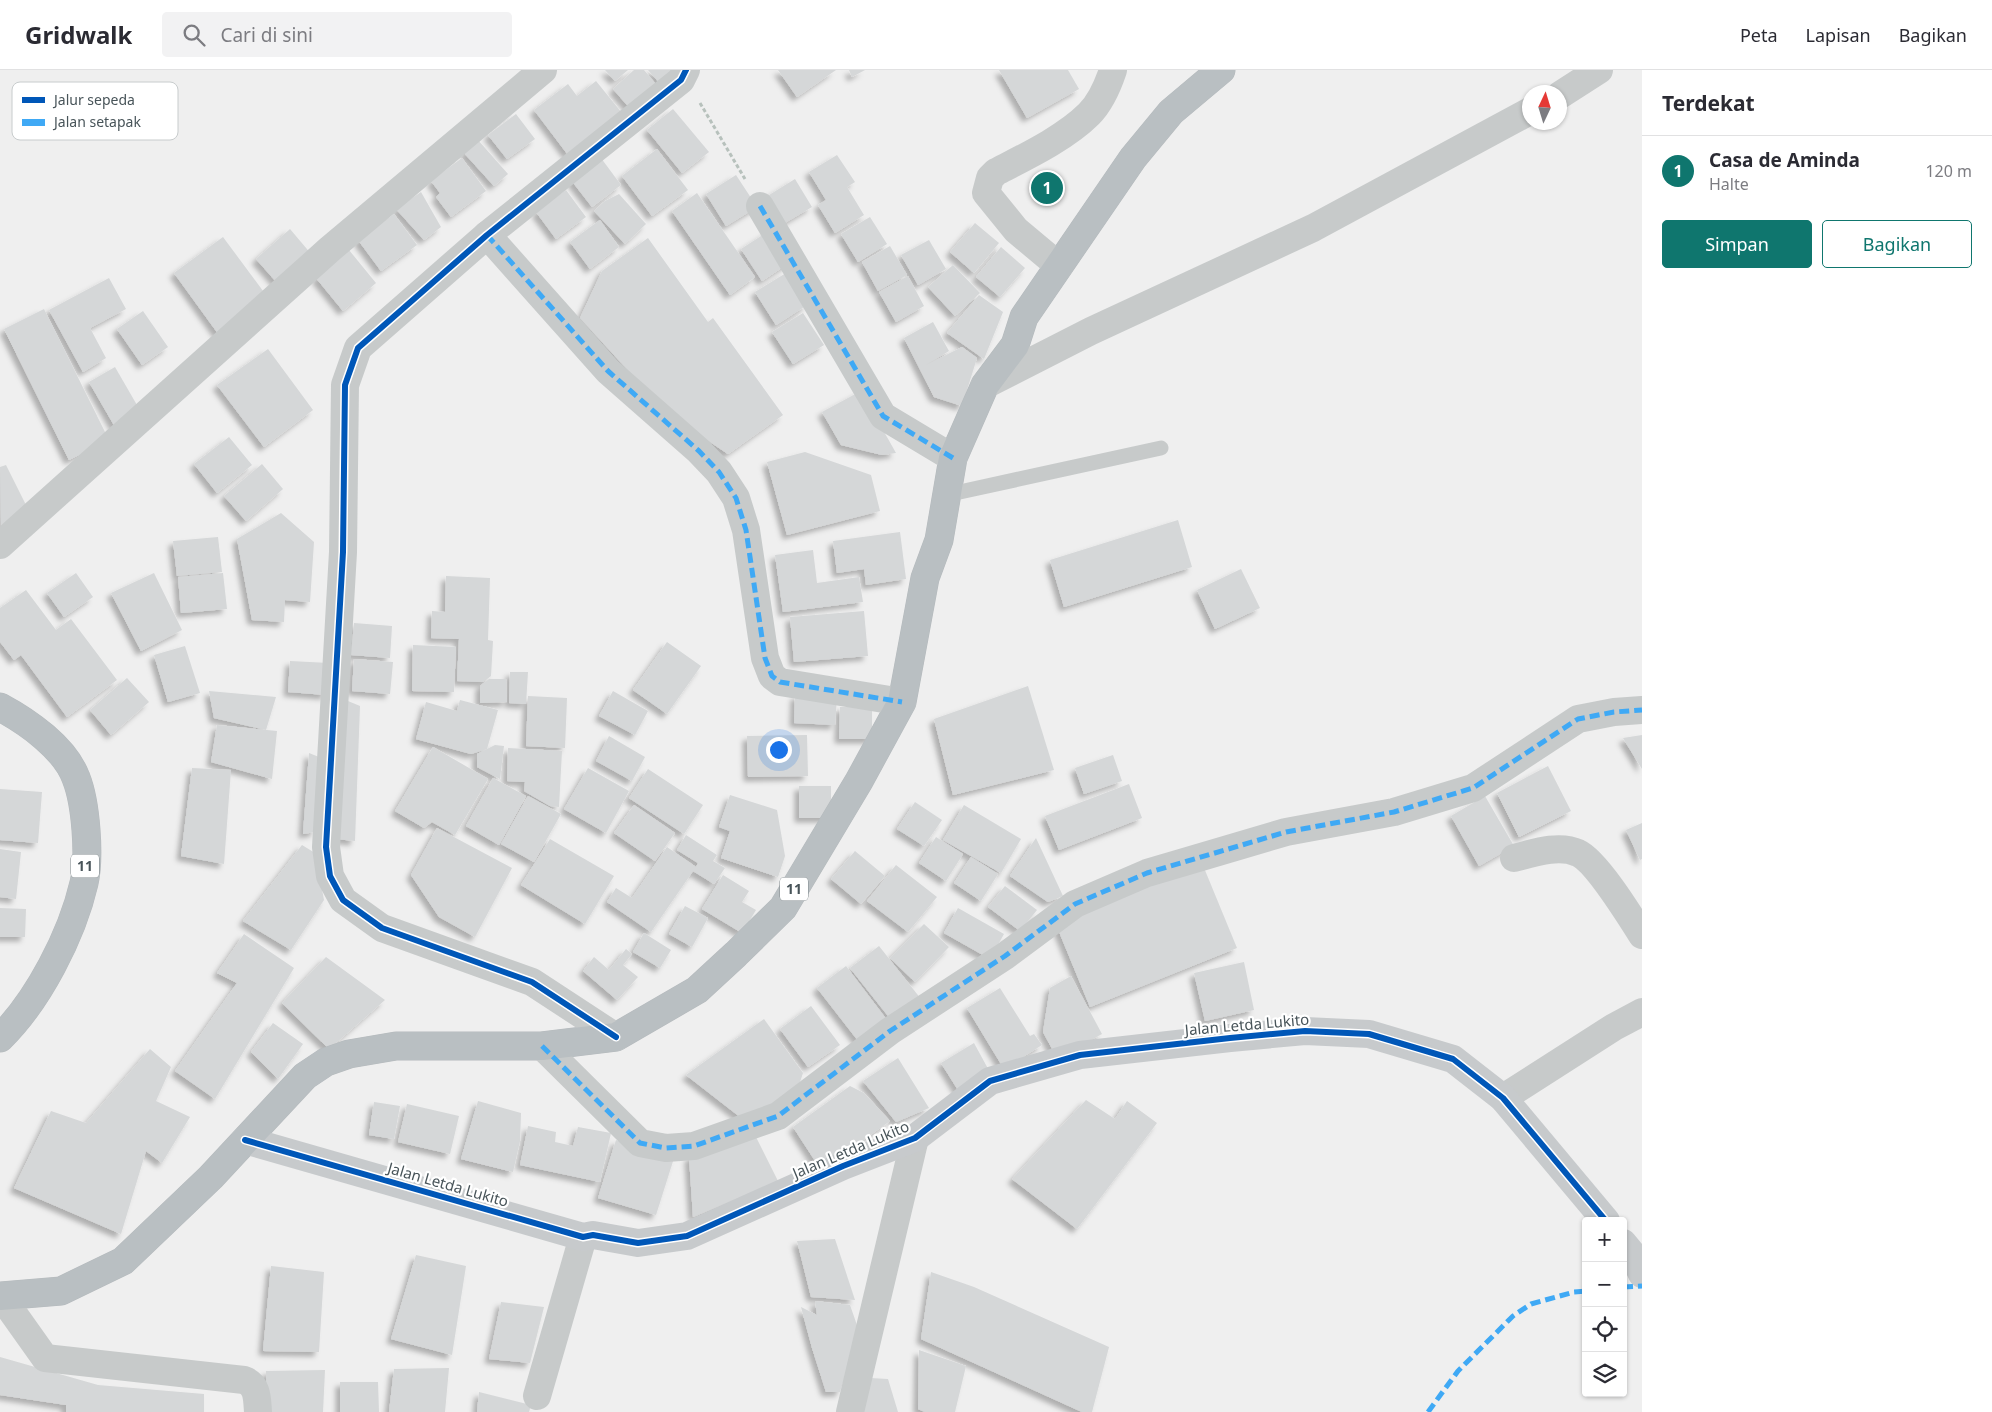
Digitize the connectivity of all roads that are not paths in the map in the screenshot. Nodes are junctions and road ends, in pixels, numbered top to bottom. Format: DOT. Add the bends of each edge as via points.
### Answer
graph roads {
  1 [pos="543,70"];
  2 [pos="1113,70"];
  3 [pos="1221,70"];
  4 [pos="1599,70"];
  5 [pos="685,73"];
  6 [pos="1567,91"];
  7 [pos="1522,115"];
  8 [pos="760,206"];
  9 [pos="487,235"];
  10 [pos="1059,266"];
  11 [pos="985,386"];
  12 [pos="1161,448"];
  13 [pos="953,458"];
  14 [pos="946,495"];
  15 [pos="0,545"];
  16 [pos="902,702"];
  17 [pos="0,707"];
  18 [pos="1642,710"];
  19 [pos="1514,858"];
  20 [pos="1642,935"];
  21 [pos="1642,1012"];
  22 [pos="616,1037"];
  23 [pos="0,1038"];
  24 [pos="542,1046"];
  25 [pos="1504,1098"];
  26 [pos="915,1138"];
  27 [pos="245,1140"];
  28 [pos="1603,1217"];
  29 [pos="583,1237"];
  30 [pos="0,1296"];
  31 [pos="537,1396"];
  32 [pos="258,1412"];
  33 [pos="850,1412"];
  1 -- 15 [label="street" via="330,249"];
  2 -- 10 [label="street" via="1108,85 1090,114 1052,142 990,178 986,193 1016,230"];
  3 -- 10 [label="highway, 11" via="1171,112 1133,158"];
  4 -- 6 [label="street"];
  5 -- 9 [label="street" via="681,80"];
  7 -- 11 [label="street" via="1313,228 1090,331"];
  8 -- 13 [label="street" via="884,416"];
  9 -- 16 [label="street" via="608,371 699,452 719,472 736,498 746,530 765,658 772,676 780,682"];
  9 -- 22 [label="street" via="358,348 345,385 343,552 326,847 330,876 343,900 382,928 532,982"];
  10 -- 11 [label="highway, 11" via="1024,317 1015,345"];
  11 -- 13 [label="highway, 11"];
  12 -- 14 [label="lane"];
  13 -- 14 [label="highway, 11"];
  14 -- 16 [label="highway, 11" via="938,540 925,578"];
  16 -- 22 [label="highway, 11" via="845,806 783,908 697,990"];
  17 -- 23 [label="highway, 11" via="38,731 60,752 76,778 87,825 85,882 72,926 35,996"];
  18 -- 24 [label="street" via="1578,719 1473,788 1394,812 1286,832 1147,873 1075,904 1005,956 890,1031 778,1116 694,1146 666,1148 640,1143"];
  19 -- 20 [label="street" via="1561,849 1578,853 1591,863"];
  21 -- 25 [label="street"];
  22 -- 24 [label="highway, 11"];
  24 -- 27 [label="highway, 11" via="396,1046 348,1054 326,1062 305,1076"];
  25 -- 26 [label="street, Jalan Letda Lukito" via="1453,1059 1369,1034 1305,1031 1080,1055 990,1081"];
  25 -- 28 [label="street, Jalan Letda Lukito"];
  26 -- 29 [label="street, Jalan Letda Lukito" via="843,1166 686,1236 638,1243 593,1235"];
  26 -- 33 [label="street"];
  27 -- 29 [label="street, Jalan Letda Lukito"];
  27 -- 30 [label="highway, 11" via="123,1261 61,1291"];
  29 -- 31 [label="street"];
  30 -- 32 [label="street" via="45,1358 244,1380 255,1388"];
}
